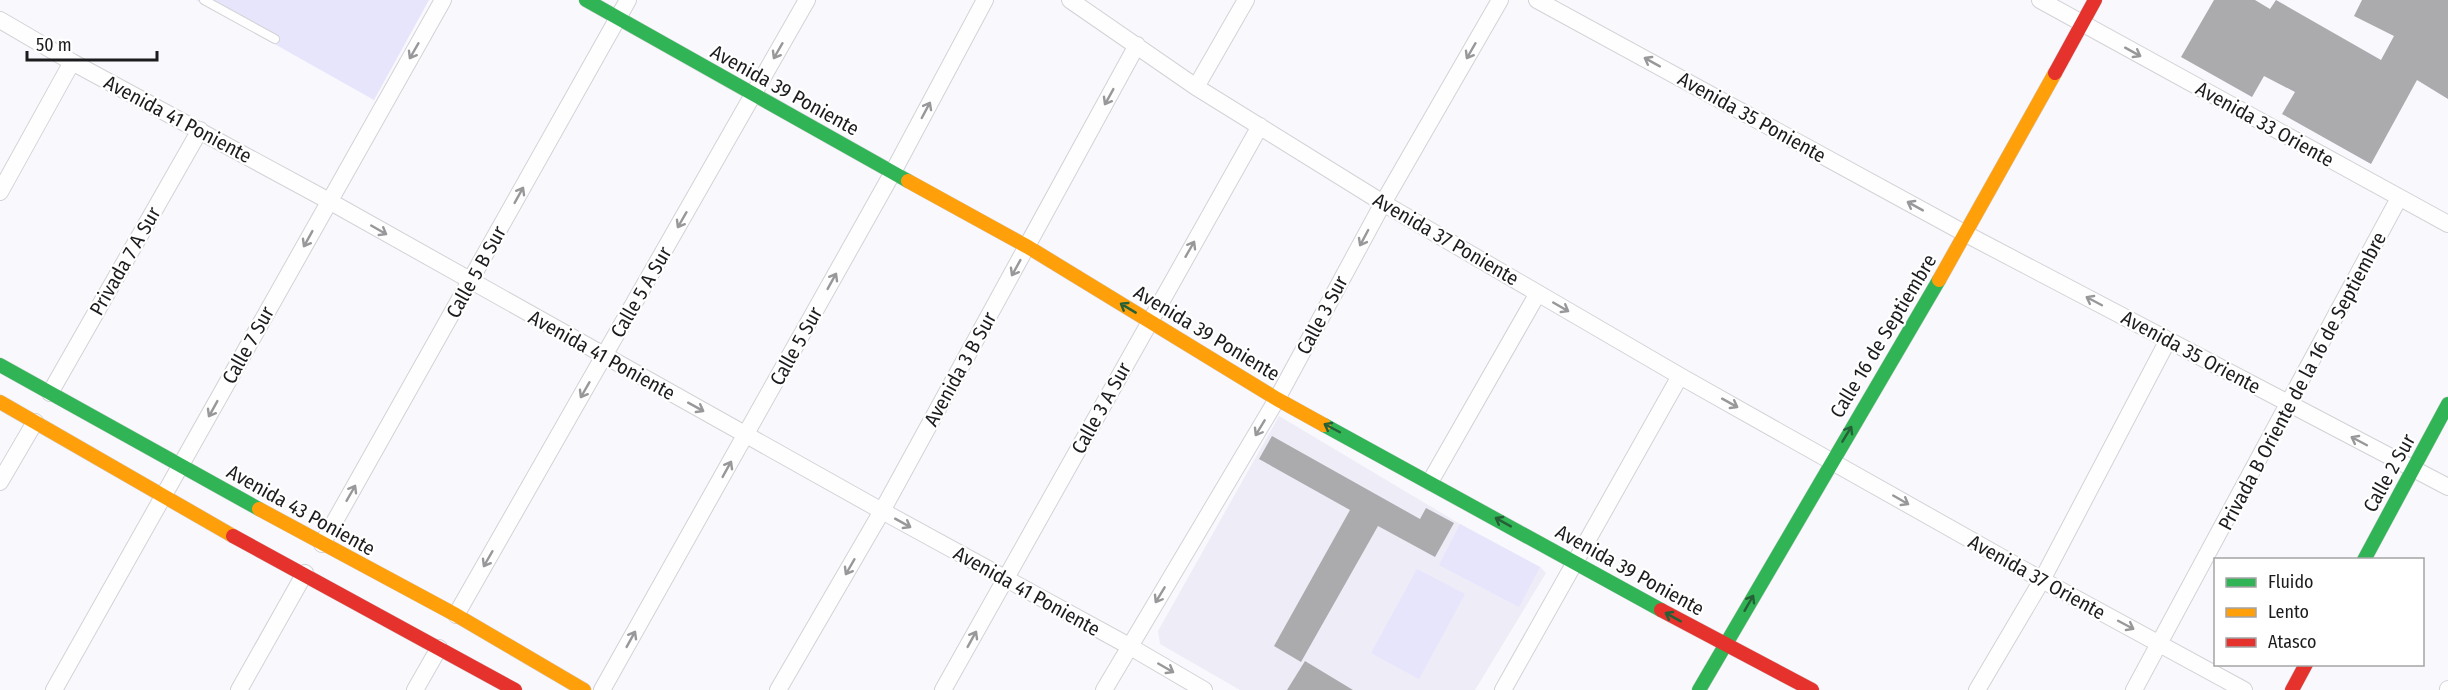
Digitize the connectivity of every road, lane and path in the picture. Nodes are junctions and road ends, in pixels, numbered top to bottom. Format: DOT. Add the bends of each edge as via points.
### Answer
graph roads {
  1 [pos="204,0"];
  2 [pos="444,0"];
  3 [pos="586,0"];
  4 [pos="628,0"];
  5 [pos="807,0"];
  6 [pos="985,0"];
  7 [pos="1071,0"];
  8 [pos="1246,0"];
  9 [pos="1500,0"];
  10 [pos="1537,0"];
  11 [pos="2040,0"];
  12 [pos="2095,0"];
  13 [pos="618,18"];
  14 [pos="0,20"];
  15 [pos="2082,23"];
  16 [pos="275,39"];
  17 [pos="1137,45"];
  18 [pos="72,62"];
  19 [pos="1196,87"];
  20 [pos="753,95"];
  21 [pos="1260,126"];
  22 [pos="200,130"];
  23 [pos="894,172"];
  24 [pos="0,192"];
  25 [pos="2399,198"];
  26 [pos="329,201"];
  27 [pos="1383,203"];
  28 [pos="2448,224"];
  29 [pos="1966,234"];
  30 [pos="1028,247"];
  31 [pos="471,282"];
  32 [pos="1538,293"];
  33 [pos="1149,321"];
  34 [pos="2168,340"];
  35 [pos="604,355"];
  36 [pos="0,365"];
  37 [pos="1680,375"];
  38 [pos="50,393"];
  39 [pos="1277,399"];
  40 [pos="0,402"];
  41 [pos="2290,404"];
  42 [pos="2448,404"];
  43 [pos="34,422"];
  44 [pos="746,435"];
  45 [pos="1832,461"];
  46 [pos="181,465"];
  47 [pos="2413,469"];
  48 [pos="1430,482"];
  49 [pos="0,483"];
  50 [pos="2448,487"];
  51 [pos="162,497"];
  52 [pos="882,511"];
  53 [pos="322,544"];
  54 [pos="2365,558"];
  55 [pos="1575,562"];
  56 [pos="305,573"];
  57 [pos="1005,579"];
  58 [pos="2042,580"];
  59 [pos="456,615"];
  60 [pos="2161,644"];
  61 [pos="1724,645"];
  62 [pos="1129,646"];
  63 [pos="439,648"];
  64 [pos="2305,666"];
  65 [pos="54,690"];
  66 [pos="239,690"];
  67 [pos="415,690"];
  68 [pos="515,690"];
  69 [pos="584,690"];
  70 [pos="602,690"];
  71 [pos="778,690"];
  72 [pos="943,690"];
  73 [pos="1104,690"];
  74 [pos="1204,690"];
  75 [pos="1503,690"];
  76 [pos="1699,690"];
  77 [pos="1812,690"];
  78 [pos="1977,690"];
  79 [pos="2134,690"];
  80 [pos="2244,690"];
  81 [pos="2292,690"];
  1 -- 16 [label="lane"];
  2 -- 26 [label="street, Calle 7 Sur, one-way"];
  3 -- 13 [label="street, Avenida 39 Poniente"];
  4 -- 13 [label="street, Calle 5 B Sur"];
  5 -- 20 [label="street, Calle 5 A Sur, one-way"];
  23 -- 6 [label="street, Calle 5 Sur, one-way"];
  7 -- 17 [label="street, Avenida 37 Poniente"];
  8 -- 19 [label="street"];
  9 -- 27 [label="street, Calle 3 Sur, one-way"];
  29 -- 10 [label="street, Avenida 35 Poniente, one-way"];
  11 -- 15 [label="street, Avenida 33 Oriente"];
  12 -- 15 [label="street, Calle 16 de Septiembre"];
  13 -- 20 [label="street, Avenida 39 Poniente"];
  31 -- 13 [label="street, Calle 5 B Sur, one-way"];
  14 -- 18 [label="street, Avenida 41 Poniente"];
  15 -- 25 [label="street, Avenida 33 Oriente, one-way"];
  15 -- 29 [label="street, Calle 16 de Septiembre"];
  17 -- 19 [label="street, Avenida 37 Poniente"];
  17 -- 30 [label="street, Avenida 3 B Sur, one-way"];
  18 -- 22 [label="street, Avenida 41 Poniente"];
  18 -- 24 [label="street"];
  19 -- 21 [label="street, Avenida 37 Poniente"];
  20 -- 23 [label="street, Avenida 39 Poniente"];
  20 -- 35 [label="street, Calle 5 A Sur, one-way"];
  21 -- 27 [label="street, Avenida 37 Poniente"];
  33 -- 21 [label="street, Calle 3 A Sur, one-way"];
  22 -- 26 [label="street, Avenida 41 Poniente"];
  22 -- 38 [label="street, Privada 7 A Sur"];
  23 -- 30 [label="street, Avenida 39 Poniente"];
  44 -- 23 [label="street, Calle 5 Sur, one-way"];
  25 -- 28 [label="street, Avenida 33 Oriente"];
  25 -- 41 [label="street, Privada B Oriente de la 16 de Septiembre"];
  26 -- 31 [label="street, Avenida 41 Poniente, one-way"];
  26 -- 46 [label="street, Calle 7 Sur, one-way"];
  27 -- 32 [label="street, Avenida 37 Poniente"];
  27 -- 39 [label="street, Calle 3 Sur, one-way"];
  34 -- 29 [label="street, Avenida 35 Oriente, one-way"];
  45 -- 29 [label="street, Calle 16 de Septiembre, one-way"];
  33 -- 30 [label="street, Avenida 39 Poniente, one-way"];
  30 -- 52 [label="street, Avenida 3 B Sur, one-way"];
  31 -- 35 [label="street, Avenida 41 Poniente"];
  53 -- 31 [label="street, Calle 5 B Sur, one-way"];
  32 -- 37 [label="street, Avenida 37 Poniente, one-way"];
  32 -- 48 [label="street"];
  33 -- 39 [label="street, Avenida 39 Poniente"];
  33 -- 57 [label="street, Calle 3 A Sur"];
  34 -- 41 [label="street, Avenida 35 Oriente"];
  34 -- 58 [label="street"];
  35 -- 44 [label="street, Avenida 41 Poniente, one-way"];
  35 -- 59 [label="street, Calle 5 A Sur, one-way"];
  36 -- 38 [label="street, Avenida 43 Poniente"];
  37 -- 45 [label="street, Avenida 37 Poniente, one-way"];
  37 -- 55 [label="street"];
  38 -- 46 [label="street, Avenida 43 Poniente"];
  48 -- 39 [label="street, Avenida 39 Poniente, one-way"];
  39 -- 62 [label="street, Calle 3 Sur, one-way"];
  40 -- 43 [label="street"];
  47 -- 41 [label="street, Avenida 35 Oriente, one-way"];
  41 -- 60 [label="street, Privada B Oriente de la 16 de Septiembre"];
  42 -- 47 [label="street, Calle 2 Sur"];
  43 -- 49 [label="street"];
  43 -- 51 [label="street"];
  44 -- 52 [label="street, Avenida 41 Poniente"];
  70 -- 44 [label="street, Calle 5 Sur, one-way"];
  45 -- 58 [label="street, Avenida 37 Oriente, one-way"];
  61 -- 45 [label="street, Calle 16 de Septiembre, one-way"];
  46 -- 51 [label="street, Calle 7 Sur"];
  46 -- 53 [label="street, Avenida 43 Poniente"];
  47 -- 50 [label="street, Avenida 35 Oriente"];
  47 -- 54 [label="street, Calle 2 Sur"];
  55 -- 48 [label="street, Avenida 39 Poniente, one-way"];
  51 -- 56 [label="street"];
  51 -- 65 [label="street, Calle 7 Sur"];
  52 -- 57 [label="street, Avenida 41 Poniente, one-way"];
  52 -- 71 [label="street, Avenida 3 B Sur, one-way"];
  53 -- 59 [label="street, Avenida 43 Poniente"];
  61 -- 55 [label="street, Avenida 39 Poniente, one-way"];
  55 -- 75 [label="street"];
  56 -- 63 [label="street"];
  56 -- 66 [label="street"];
  57 -- 62 [label="street, Avenida 41 Poniente"];
  72 -- 57 [label="street, Calle 3 A Sur, one-way"];
  58 -- 60 [label="street, Avenida 37 Oriente, one-way"];
  58 -- 78 [label="street"];
  59 -- 69 [label="street, Avenida 43 Poniente"];
  60 -- 79 [label="street, Privada B Oriente de la 16 de Septiembre"];
  60 -- 80 [label="street, Avenida 37 Oriente"];
  61 -- 76 [label="street, Calle 16 de Septiembre"];
  61 -- 77 [label="street, Avenida 39 Poniente"];
  62 -- 73 [label="street, Calle 3 Sur"];
  62 -- 74 [label="street, Avenida 41 Poniente, one-way"];
  63 -- 67 [label="street"];
  63 -- 68 [label="street"];
  64 -- 81 [label="street"];
}
